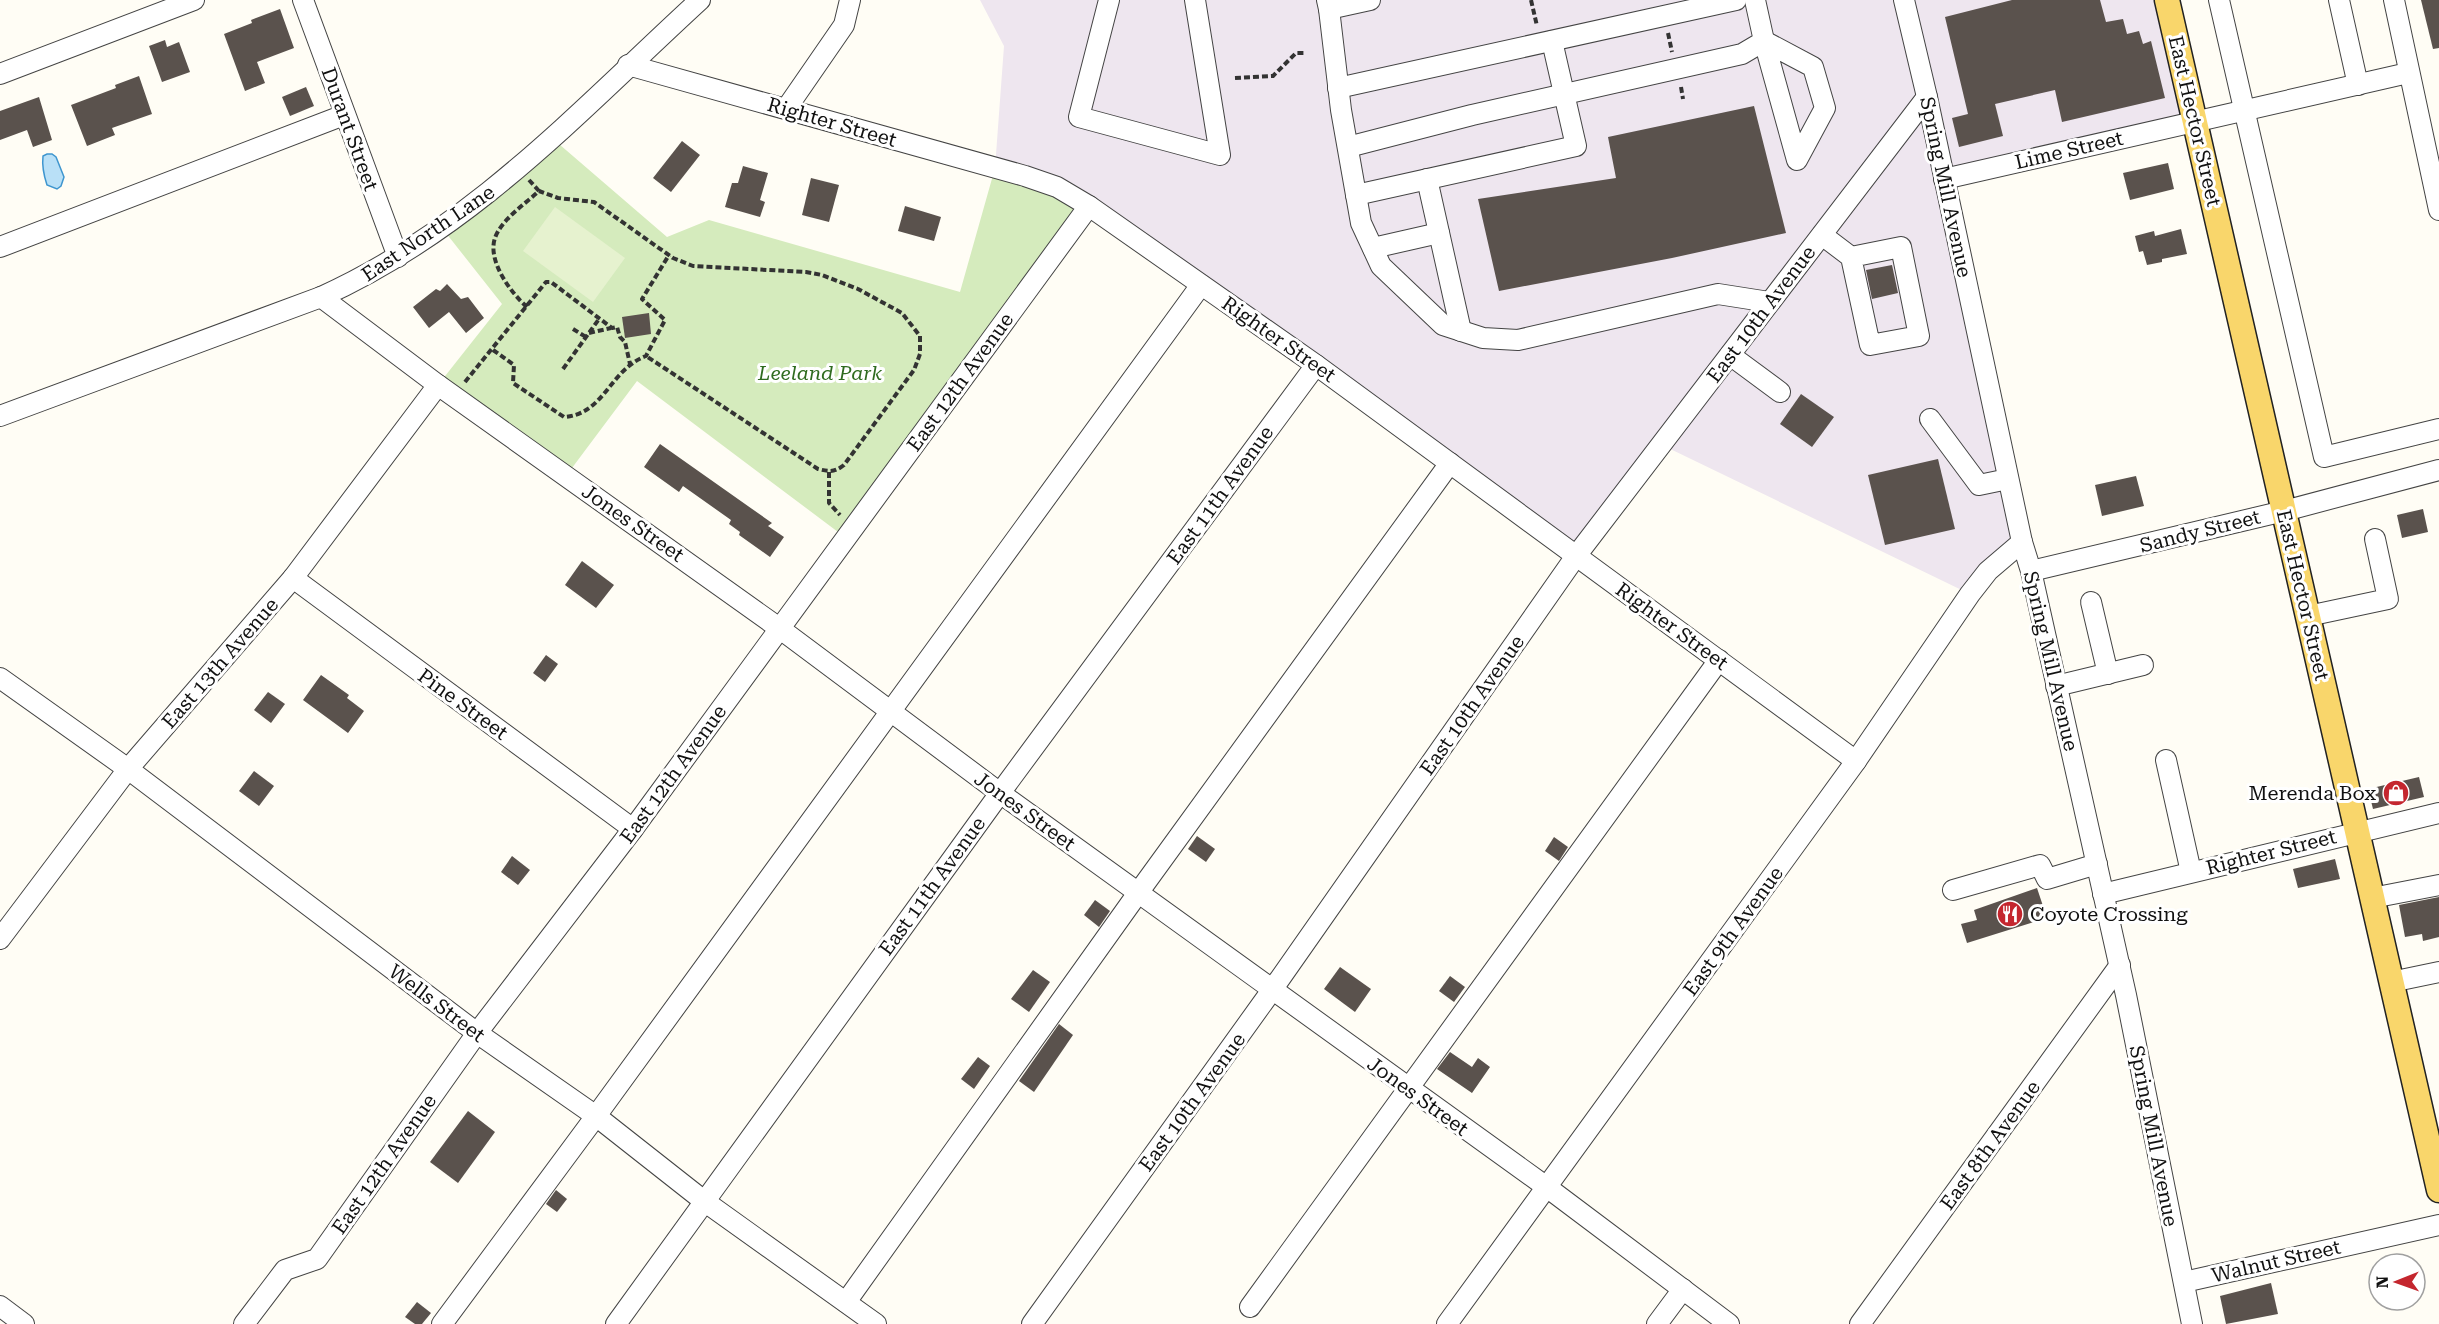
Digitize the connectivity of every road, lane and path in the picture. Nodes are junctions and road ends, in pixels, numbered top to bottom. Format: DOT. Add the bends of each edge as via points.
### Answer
graph roads {
  1 [pos="194,0"];
  2 [pos="303,0"];
  3 [pos="700,0"];
  4 [pos="850,0"];
  5 [pos="1109,0"];
  6 [pos="1195,0"];
  7 [pos="1370,0"];
  8 [pos="1531,0"];
  9 [pos="1736,0"];
  10 [pos="1755,0"];
  11 [pos="1904,0"];
  12 [pos="2167,0"];
  13 [pos="2219,0"];
  14 [pos="2339,0"];
  15 [pos="2394,0"];
  16 [pos="1328,4"];
  17 [pos="1667,29"];
  18 [pos="1546,38"];
  19 [pos="1764,41"];
  20 [pos="1306,53"];
  21 [pos="1674,60"];
  22 [pos="628,65"];
  23 [pos="2408,73"];
  24 [pos="0,74"];
  25 [pos="1235,78"];
  26 [pos="1679,81"];
  27 [pos="2358,85"];
  28 [pos="1338,88"];
  29 [pos="1564,94"];
  30 [pos="1927,97"];
  31 [pos="1683,99"];
  32 [pos="786,109"];
  33 [pos="2244,109"];
  34 [pos="344,115"];
  35 [pos="2194,120"];
  36 [pos="1348,147"];
  37 [pos="1427,179"];
  38 [pos="1944,179"];
  39 [pos="1356,195"];
  40 [pos="1089,206"];
  41 [pos="2439,210"];
  42 [pos="1439,233"];
  43 [pos="1822,235"];
  44 [pos="0,247"];
  45 [pos="1373,248"];
  46 [pos="669,255"];
  47 [pos="398,257"];
  48 [pos="1851,257"];
  49 [pos="1202,285"];
  50 [pos="321,297"];
  51 [pos="1769,302"];
  52 [pos="526,307"];
  53 [pos="599,319"];
  54 [pos="612,328"];
  55 [pos="573,329"];
  56 [pos="1461,331"];
  57 [pos="589,333"];
  58 [pos="586,338"];
  59 [pos="493,350"];
  60 [pos="1730,355"];
  61 [pos="646,356"];
  62 [pos="630,364"];
  63 [pos="1316,365"];
  64 [pos="563,369"];
  65 [pos="445,390"];
  66 [pos="1780,392"];
  67 [pos="0,416"];
  68 [pos="1930,419"];
  69 [pos="2439,429"];
  70 [pos="1450,463"];
  71 [pos="2439,470"];
  72 [pos="830,471"];
  73 [pos="2008,479"];
  74 [pos="2284,511"];
  75 [pos="855,525"];
  76 [pos="2375,539"];
  77 [pos="2022,542"];
  78 [pos="1576,556"];
  79 [pos="2031,571"];
  80 [pos="293,578"];
  81 [pos="2091,602"];
  82 [pos="2308,616"];
  83 [pos="779,627"];
  84 [pos="1719,660"];
  85 [pos="2143,665"];
  86 [pos="2108,674"];
  87 [pos="0,678"];
  88 [pos="2056,686"];
  89 [pos="890,711"];
  90 [pos="2166,760"];
  91 [pos="1856,761"];
  92 [pos="128,769"];
  93 [pos="1000,793"];
  94 [pos="2439,813"];
  95 [pos="633,829"];
  96 [pos="2357,831"];
  97 [pos="2097,864"];
  98 [pos="2191,872"];
  99 [pos="2439,885"];
  100 [pos="1953,890"];
  101 [pos="1138,893"];
  102 [pos="2103,894"];
  103 [pos="2372,898"];
  104 [pos="0,939"];
  105 [pos="2120,965"];
  106 [pos="2439,972"];
  107 [pos="2391,982"];
  108 [pos="1272,990"];
  109 [pos="477,1033"];
  110 [pos="1410,1089"];
  111 [pos="596,1116"];
  112 [pos="1548,1188"];
  113 [pos="2439,1190"];
  114 [pos="704,1201"];
  115 [pos="2439,1225"];
  116 [pos="2184,1282"];
  117 [pos="1683,1289"];
  118 [pos="846,1302"];
  119 [pos="0,1306"];
  120 [pos="1250,1307"];
  121 [pos="24,1324"];
  122 [pos="244,1324"];
  123 [pos="442,1324"];
  124 [pos="616,1324"];
  125 [pos="876,1324"];
  126 [pos="1032,1324"];
  127 [pos="1447,1324"];
  128 [pos="1657,1324"];
  129 [pos="1729,1324"];
  130 [pos="1860,1324"];
  131 [pos="2192,1324"];
  1 -- 24 [label="street"];
  2 -- 34 [label="street, Durant Street"];
  3 -- 22 [label="street, East North Lane"];
  4 -- 32 [label="street" via="844,25"];
  5 -- 6 [label="street" via="1079,117 1220,155"];
  7 -- 16 [label="street"];
  8 -- 18 [label="path"];
  9 -- 18 [label="street"];
  10 -- 19 [label="street"];
  11 -- 30 [label="street, Spring Mill Avenue"];
  12 -- 35 [label="main road, East Hector Street"];
  13 -- 33 [label="street"];
  14 -- 27 [label="street"];
  15 -- 23 [label="street"];
  16 -- 28 [label="street"];
  17 -- 21 [label="path"];
  18 -- 28 [label="street"];
  18 -- 29 [label="street"];
  19 -- 19 [label="street" via="1812,67 1825,108 1797,160"];
  19 -- 29 [label="street" via="1742,54"];
  20 -- 25 [label="path" via="1296,53 1273,76"];
  22 -- 32 [label="street, Righter Street"];
  22 -- 47 [label="street, East North Lane" via="500,184"];
  23 -- 27 [label="street, Lime Street"];
  23 -- 41 [label="street"];
  26 -- 31 [label="path"];
  27 -- 33 [label="street, Lime Street"];
  28 -- 36 [label="street"];
  29 -- 36 [label="street"];
  29 -- 37 [label="street" via="1576,146"];
  30 -- 38 [label="street, Spring Mill Avenue"];
  30 -- 43 [label="street, East 10th Avenue"];
  32 -- 40 [label="street, Righter Street" via="1025,176 1057,187"];
  33 -- 35 [label="street, Lime Street"];
  33 -- 69 [label="street" via="2324,457"];
  34 -- 44 [label="street"];
  34 -- 47 [label="street, Durant Street"];
  35 -- 38 [label="street, Lime Street"];
  35 -- 74 [label="main road, East Hector Street"];
  36 -- 39 [label="street"];
  37 -- 39 [label="street"];
  37 -- 42 [label="street"];
  38 -- 73 [label="street, Spring Mill Avenue"];
  39 -- 45 [label="street" via="1361,223"];
  40 -- 49 [label="street, Righter Street"];
  40 -- 75 [label="street, East 12th Avenue"];
  42 -- 45 [label="street"];
  42 -- 56 [label="street"];
  43 -- 48 [label="street"];
  43 -- 51 [label="street, East 10th Avenue"];
  45 -- 56 [label="street" via="1381,266 1443,325"];
  46 -- 52 [label="path" via="594,202 558,198 539,191 507,220 494,240 500,270 515,297"];
  46 -- 61 [label="path" via="642,299 665,320"];
  46 -- 72 [label="path" via="693,266 822,274 902,313 920,336 920,354 914,370 844,465"];
  47 -- 50 [label="street, East North Lane"];
  48 -- 48 [label="street" via="1901,247 1919,336 1870,345"];
  49 -- 63 [label="street, Righter Street"];
  49 -- 89 [label="street"];
  50 -- 65 [label="street, Jones Street"];
  50 -- 67 [label="street, East North Lane"];
  51 -- 56 [label="street" via="1718,294 1518,340 1484,338"];
  51 -- 60 [label="street, East 10th Avenue"];
  52 -- 53 [label="path" via="546,282 551,282"];
  52 -- 59 [label="path"];
  53 -- 54 [label="path"];
  53 -- 57 [label="path"];
  54 -- 57 [label="path"];
  54 -- 62 [label="path" via="617,327 625,342"];
  55 -- 58 [label="path"];
  57 -- 58 [label="path"];
  58 -- 64 [label="path"];
  59 -- 62 [label="path" via="514,365 513,383 564,417 594,407 610,383"];
  59 -- 65 [label="path" via="473,375"];
  60 -- 66 [label="street"];
  60 -- 78 [label="street, East 10th Avenue"];
  61 -- 62 [label="path"];
  61 -- 72 [label="path" via="818,469"];
  63 -- 70 [label="street, Righter Street"];
  63 -- 93 [label="street, East 11th Avenue"];
  65 -- 80 [label="street, East 13th Avenue"];
  65 -- 83 [label="street, Jones Street"];
  68 -- 73 [label="street" via="1979,484"];
  70 -- 78 [label="street, Righter Street"];
  70 -- 101 [label="street"];
  71 -- 74 [label="street, Sandy Street"];
  72 -- 75 [label="path" via="829,503"];
  73 -- 77 [label="street, Spring Mill Avenue"];
  74 -- 79 [label="street, Sandy Street"];
  74 -- 82 [label="main road, East Hector Street"];
  75 -- 83 [label="street, East 12th Avenue"];
  76 -- 82 [label="street" via="2388,599"];
  77 -- 79 [label="street, Spring Mill Avenue"];
  77 -- 91 [label="street, East 9th Avenue" via="1988,571 1970,594"];
  78 -- 84 [label="street, Righter Street"];
  78 -- 108 [label="street, East 10th Avenue"];
  79 -- 88 [label="street, Spring Mill Avenue"];
  80 -- 92 [label="street, East 13th Avenue"];
  80 -- 95 [label="street, Pine Street"];
  81 -- 86 [label="street"];
  82 -- 96 [label="main road, East Hector Street"];
  83 -- 89 [label="street, Jones Street"];
  83 -- 95 [label="street, East 12th Avenue"];
  84 -- 91 [label="street, Righter Street"];
  84 -- 110 [label="street"];
  85 -- 86 [label="street"];
  86 -- 88 [label="street"];
  87 -- 92 [label="street, Wells Street"];
  88 -- 97 [label="street, Spring Mill Avenue"];
  89 -- 93 [label="street, Jones Street"];
  89 -- 111 [label="street"];
  90 -- 98 [label="street"];
  91 -- 112 [label="street, East 9th Avenue"];
  92 -- 104 [label="street, East 13th Avenue"];
  92 -- 109 [label="street, Wells Street"];
  93 -- 101 [label="street, Jones Street"];
  93 -- 114 [label="street, East 11th Avenue"];
  94 -- 96 [label="street, Righter Street"];
  95 -- 109 [label="street, East 12th Avenue"];
  96 -- 98 [label="street, Righter Street"];
  96 -- 103 [label="main road, East Hector Street"];
  97 -- 100 [label="street" via="2047,879 2040,865"];
  97 -- 102 [label="street, Spring Mill Avenue"];
  98 -- 102 [label="street, Righter Street"];
  99 -- 103 [label="street"];
  101 -- 108 [label="street, Jones Street"];
  101 -- 118 [label="street"];
  102 -- 105 [label="street, Spring Mill Avenue"];
  103 -- 107 [label="main road, East Hector Street"];
  105 -- 116 [label="street, Spring Mill Avenue"];
  105 -- 130 [label="street, East 8th Avenue"];
  106 -- 107 [label="street"];
  107 -- 113 [label="main road, East Hector Street"];
  108 -- 110 [label="street, Jones Street"];
  108 -- 126 [label="street, East 10th Avenue"];
  109 -- 111 [label="street, Wells Street"];
  109 -- 122 [label="street, East 12th Avenue" via="317,1258 285,1270"];
  110 -- 112 [label="street, Jones Street"];
  110 -- 120 [label="street"];
  111 -- 114 [label="street, Wells Street"];
  111 -- 123 [label="street"];
  112 -- 117 [label="street, Jones Street"];
  112 -- 127 [label="street, East 9th Avenue"];
  114 -- 118 [label="street, Wells Street"];
  114 -- 124 [label="street, East 11th Avenue"];
  115 -- 116 [label="street, Walnut Street"];
  116 -- 131 [label="street, Spring Mill Avenue"];
  117 -- 128 [label="street"];
  117 -- 129 [label="street, Jones Street"];
  118 -- 125 [label="street, Wells Street"];
  119 -- 121 [label="street"];
}
